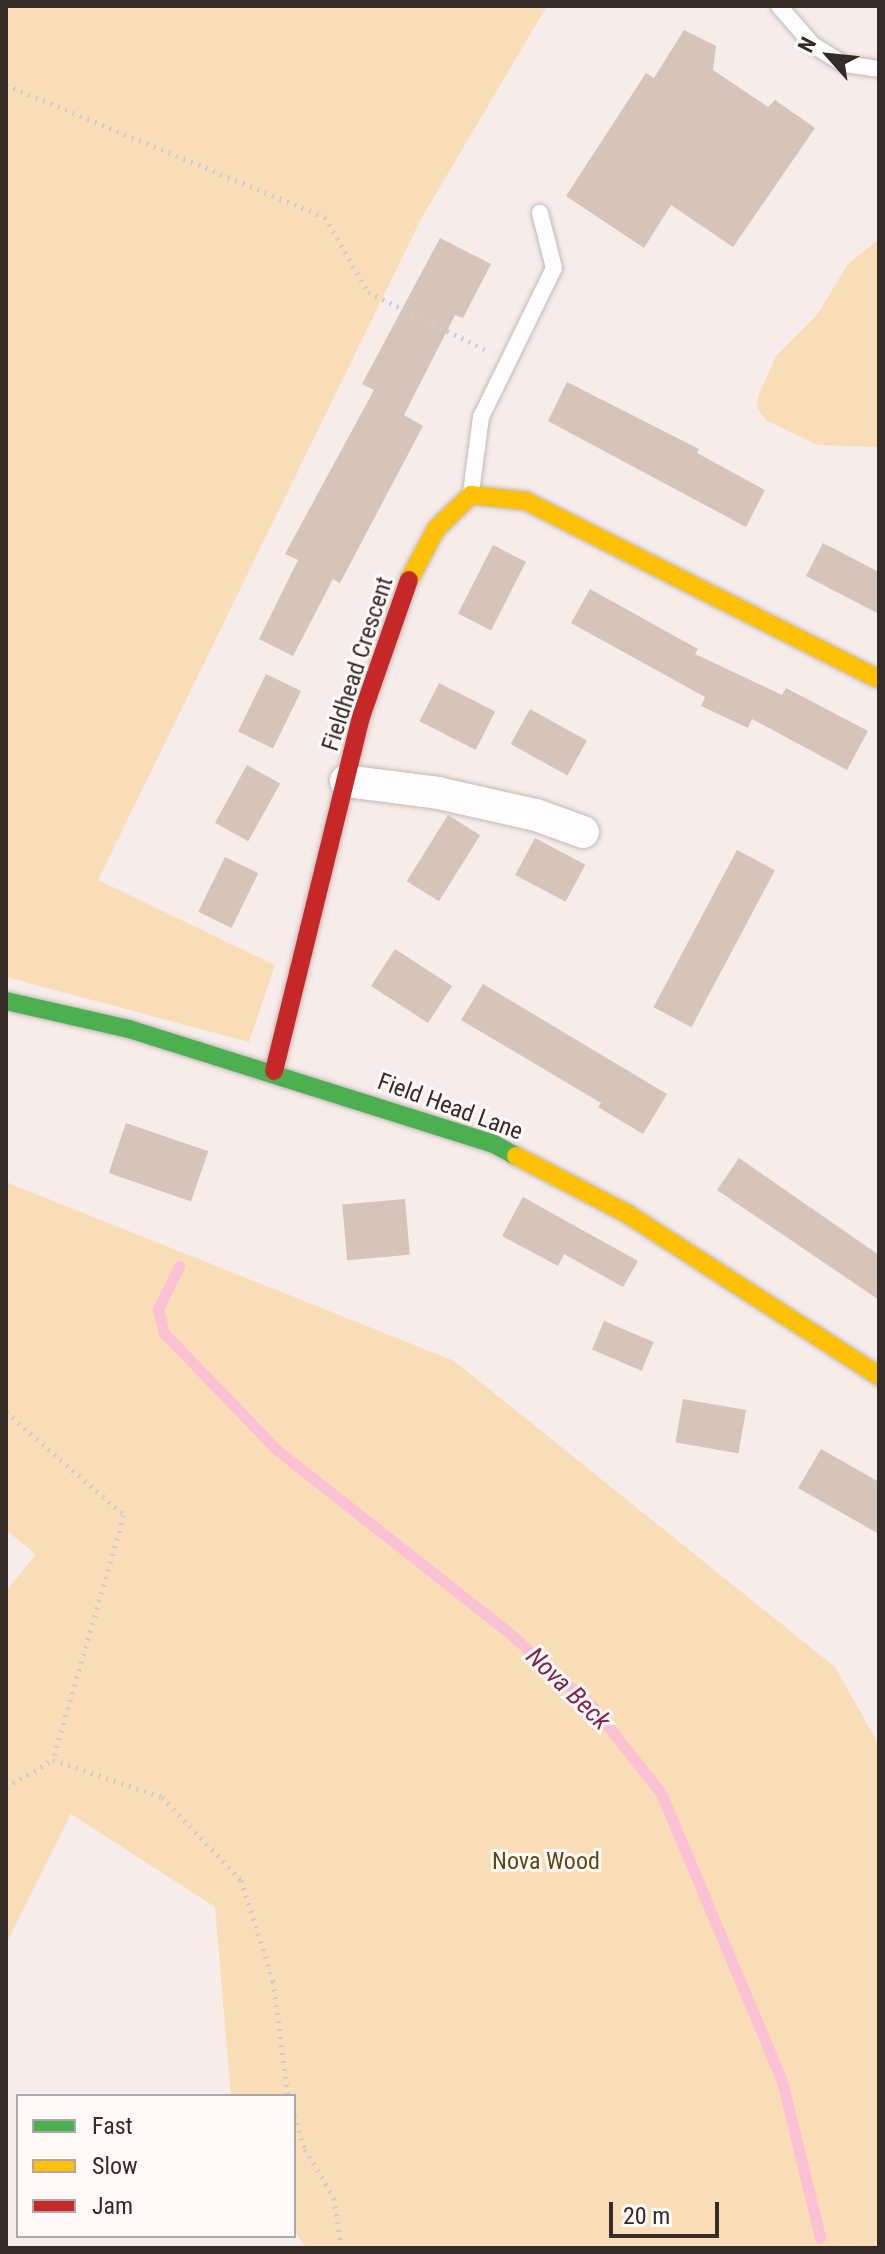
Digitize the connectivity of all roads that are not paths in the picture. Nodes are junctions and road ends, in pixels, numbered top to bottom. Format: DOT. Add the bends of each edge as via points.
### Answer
graph roads {
  1 [pos="779,6"];
  2 [pos="879,69"];
  3 [pos="540,213"];
  4 [pos="471,495"];
  5 [pos="879,679"];
  6 [pos="346,781"];
  7 [pos="583,832"];
  8 [pos="6,1001"];
  9 [pos="274,1071"];
  10 [pos="879,1376"];
  1 -- 2 [label="lane" via="813,45 844,64"];
  3 -- 4 [label="lane" via="554,268 481,417"];
  4 -- 5 [label="street" via="526,501"];
  4 -- 6 [label="street, Fieldhead Crescent" via="436,529 404,590 362,714"];
  6 -- 7 [label="street" via="438,793 536,815"];
  6 -- 9 [label="street, Fieldhead Crescent"];
  8 -- 9 [label="street, Field Head Lane"];
  9 -- 10 [label="street, Field Head Lane" via="494,1144 626,1213"];
}
